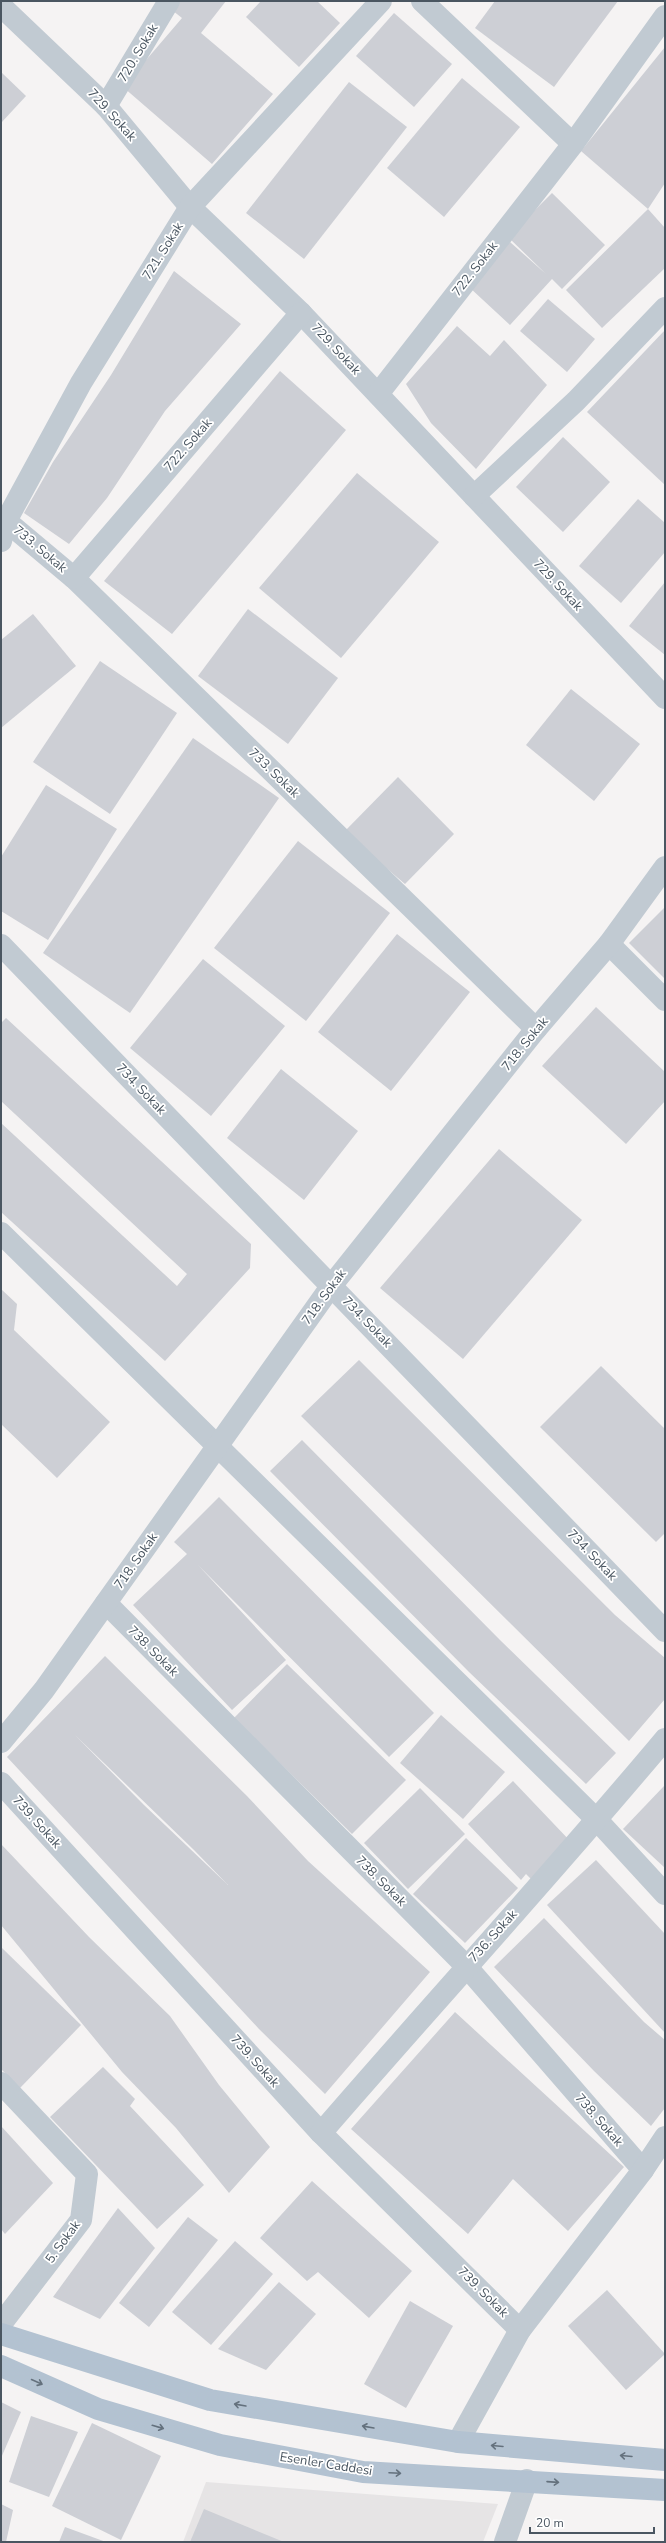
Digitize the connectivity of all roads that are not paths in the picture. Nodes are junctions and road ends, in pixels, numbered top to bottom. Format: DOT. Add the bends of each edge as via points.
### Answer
graph roads {
  1 [pos="169,1"];
  2 [pos="381,1"];
  3 [pos="422,1"];
  4 [pos="1,6"];
  5 [pos="665,16"];
  6 [pos="106,106"];
  7 [pos="573,144"];
  8 [pos="190,208"];
  9 [pos="665,308"];
  10 [pos="302,313"];
  11 [pos="378,394"];
  12 [pos="474,496"];
  13 [pos="4,531"];
  14 [pos="74,578"];
  15 [pos="665,698"];
  16 [pos="665,867"];
  17 [pos="609,944"];
  18 [pos="1,945"];
  19 [pos="665,1000"];
  20 [pos="536,1030"];
  21 [pos="1,1234"];
  22 [pos="332,1285"];
  23 [pos="216,1448"];
  24 [pos="106,1603"];
  25 [pos="665,1631"];
  26 [pos="665,1739"];
  27 [pos="1,1742"];
  28 [pos="1,1783"];
  29 [pos="597,1820"];
  30 [pos="665,1894"];
  31 [pos="466,1966"];
  32 [pos="1,2083"];
  33 [pos="321,2133"];
  34 [pos="665,2137"];
  35 [pos="643,2170"];
  36 [pos="1,2324"];
  37 [pos="520,2330"];
  38 [pos="1,2334"];
  39 [pos="1,2366"];
  40 [pos="458,2442"];
  41 [pos="665,2460"];
  42 [pos="527,2480"];
  43 [pos="665,2490"];
  44 [pos="505,2542"];
  1 -- 6 [label="street, 720. Sokak"];
  2 -- 8 [label="street, 721. Sokak"];
  3 -- 7 [label="street"];
  4 -- 6 [label="street, 729. Sokak"];
  5 -- 7 [label="street, 722. Sokak"];
  6 -- 8 [label="street, 729. Sokak"];
  7 -- 11 [label="street, 722. Sokak"];
  8 -- 10 [label="street, 729. Sokak"];
  8 -- 13 [label="street, 721. Sokak" via="81,383"];
  9 -- 12 [label="street" via="576,401"];
  10 -- 11 [label="street, 729. Sokak"];
  10 -- 14 [label="street, 722. Sokak"];
  11 -- 12 [label="street, 729. Sokak"];
  12 -- 15 [label="street, 729. Sokak"];
  13 -- 14 [label="street, 733. Sokak"];
  14 -- 20 [label="street, 733. Sokak"];
  16 -- 17 [label="street, 718. Sokak"];
  17 -- 19 [label="street"];
  17 -- 20 [label="street, 718. Sokak"];
  18 -- 22 [label="street, 734. Sokak"];
  20 -- 22 [label="street, 718. Sokak"];
  21 -- 23 [label="street"];
  22 -- 23 [label="street, 718. Sokak"];
  22 -- 25 [label="street, 734. Sokak"];
  23 -- 24 [label="street, 718. Sokak"];
  23 -- 29 [label="street"];
  24 -- 27 [label="street, 718. Sokak" via="44,1690"];
  24 -- 31 [label="street, 738. Sokak"];
  26 -- 29 [label="street, 736. Sokak"];
  28 -- 33 [label="street, 739. Sokak"];
  29 -- 30 [label="street"];
  29 -- 31 [label="street, 736. Sokak"];
  31 -- 33 [label="street, 736. Sokak"];
  31 -- 35 [label="street, 738. Sokak"];
  32 -- 36 [label="street, 5. Sokak" via="86,2174 81,2220"];
  33 -- 37 [label="street, 739. Sokak"];
  34 -- 35 [label="street"];
  35 -- 37 [label="street"];
  37 -- 40 [label="street"];
  40 -- 38 [label="main road, one-way" via="210,2400"];
  39 -- 42 [label="main road, Esenler Caddesi, one-way" via="98,2409 220,2445 363,2472"];
  41 -- 40 [label="main road, one-way"];
  42 -- 43 [label="main road, Esenler Caddesi, one-way"];
  42 -- 44 [label="street"];
}
